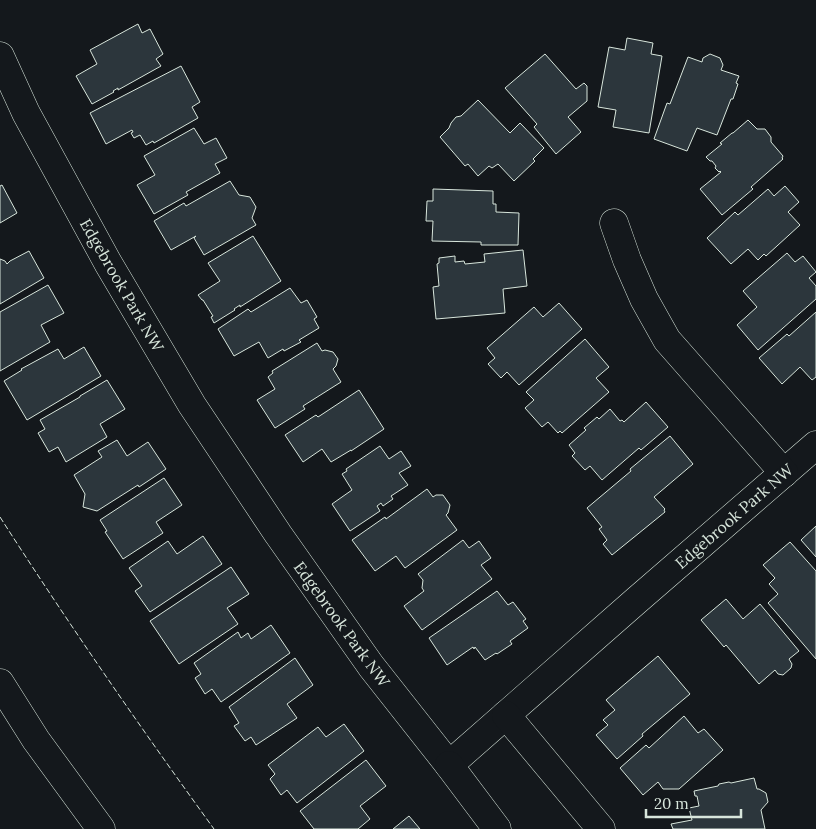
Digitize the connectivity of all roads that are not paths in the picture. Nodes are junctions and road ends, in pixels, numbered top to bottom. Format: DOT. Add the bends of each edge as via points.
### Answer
graph roads {
  1 [pos="0,56"];
  2 [pos="614,223"];
  3 [pos="816,445"];
  4 [pos="784,473"];
  5 [pos="0,684"];
  6 [pos="506,715"];
  7 [pos="449,765"];
  8 [pos="101,829"];
  9 [pos="497,829"];
  10 [pos="601,829"];
  1 -- 7 [label="street, Edgebrook Park NW" via="26,113 108,263 192,405 371,666"];
  2 -- 4 [label="street" via="626,260 667,340"];
  3 -- 4 [label="street, Edgebrook Park NW"];
  4 -- 6 [label="street, Edgebrook Park NW"];
  5 -- 8 [label="street"];
  6 -- 7 [label="street, Edgebrook Park NW"];
  6 -- 10 [label="street"];
  7 -- 9 [label="street"];
}
